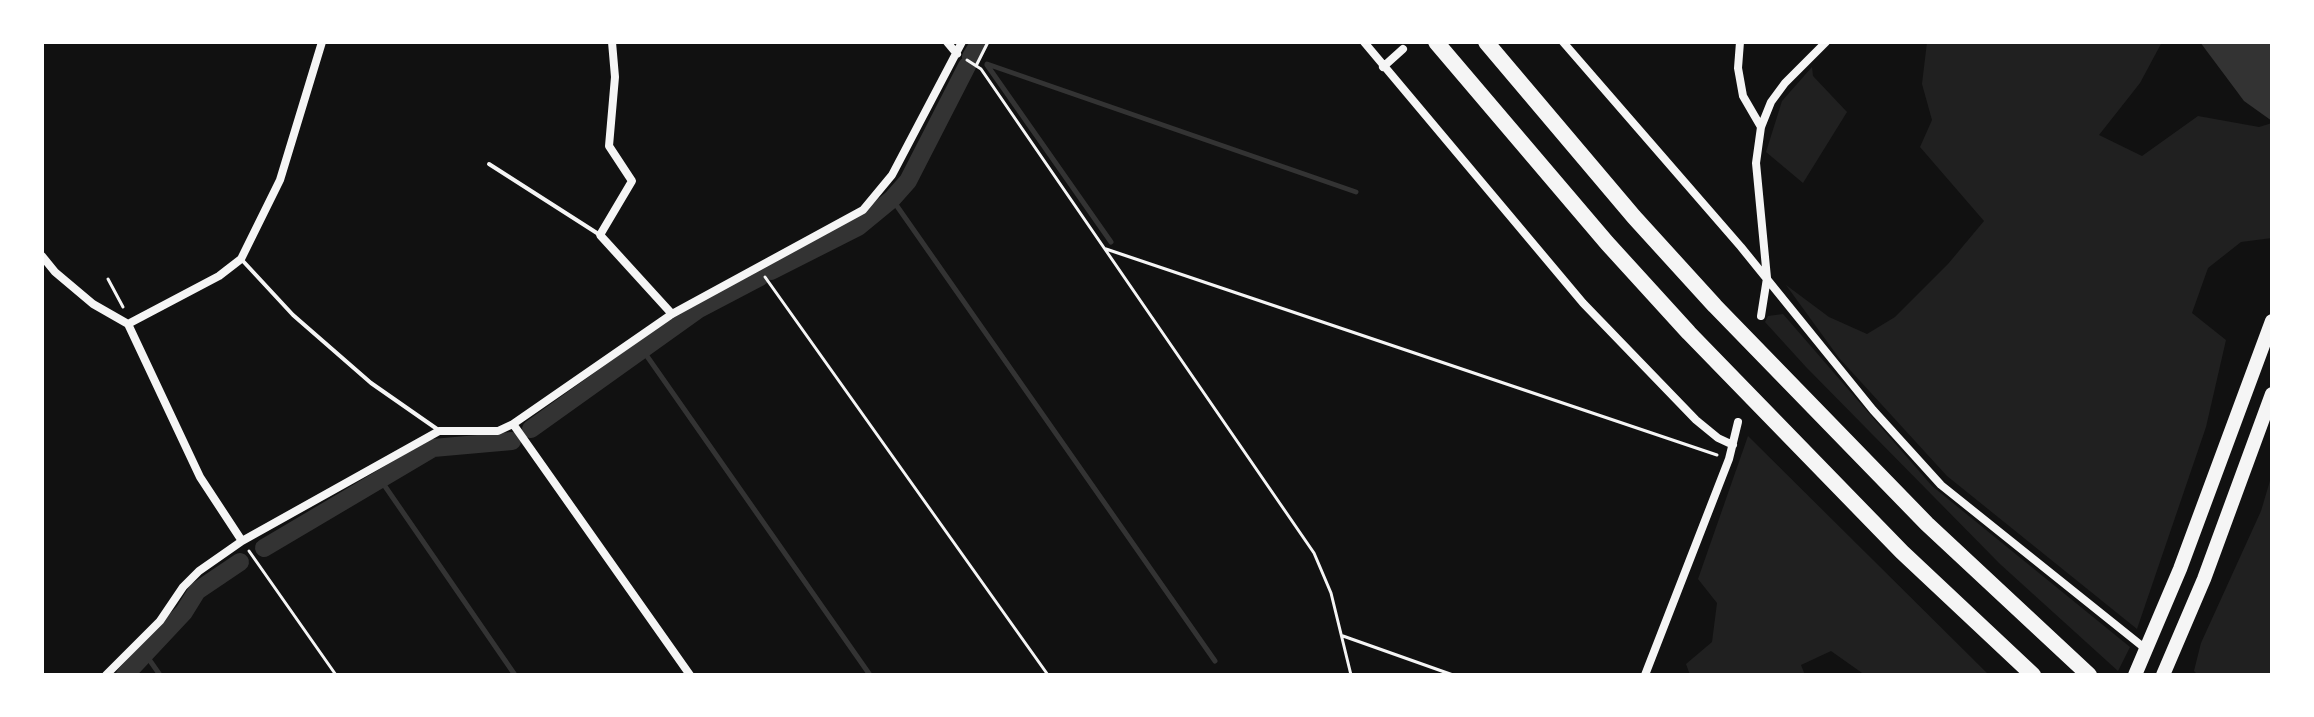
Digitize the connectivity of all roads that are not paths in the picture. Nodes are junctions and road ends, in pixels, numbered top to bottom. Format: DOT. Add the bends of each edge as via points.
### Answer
graph roads {
  1 [pos="322,42"];
  2 [pos="612,42"];
  3 [pos="947,42"];
  4 [pos="962,42"];
  5 [pos="1364,42"];
  6 [pos="1436,42"];
  7 [pos="1486,42"];
  8 [pos="1563,42"];
  9 [pos="1740,42"];
  10 [pos="1826,42"];
  11 [pos="1403,49"];
  12 [pos="957,54"];
  13 [pos="1383,67"];
  14 [pos="1761,127"];
  15 [pos="489,164"];
  16 [pos="600,235"];
  17 [pos="42,256"];
  18 [pos="241,259"];
  19 [pos="1767,278"];
  20 [pos="672,314"];
  21 [pos="1761,316"];
  22 [pos="2272,321"];
  23 [pos="129,323"];
  24 [pos="2272,394"];
  25 [pos="1738,422"];
  26 [pos="513,424"];
  27 [pos="439,431"];
  28 [pos="1733,445"];
  29 [pos="242,541"];
  30 [pos="2141,663"];
  31 [pos="2165,674"];
  32 [pos="106,675"];
  33 [pos="690,675"];
  34 [pos="1645,675"];
  35 [pos="2033,675"];
  36 [pos="2089,675"];
  1 -- 18 [label="street" via="280,180"];
  2 -- 16 [label="street" via="615,77 609,146 632,181"];
  3 -- 12 [label="street"];
  4 -- 12 [label="street"];
  5 -- 13 [label="street"];
  6 -- 35 [label="highway" via="1689,333 1902,552"];
  7 -- 36 [label="highway" via="1715,306 1927,524"];
  8 -- 19 [label="street"];
  9 -- 14 [label="street" via="1743,96"];
  10 -- 14 [label="street" via="1785,83"];
  11 -- 13 [label="street"];
  12 -- 20 [label="street" via="892,175 863,210"];
  13 -- 28 [label="street" via="1583,303 1696,420"];
  14 -- 19 [label="street" via="1756,163"];
  15 -- 16 [label="lane"];
  16 -- 20 [label="street"];
  17 -- 23 [label="street" via="93,304"];
  18 -- 23 [label="street"];
  18 -- 27 [label="lane" via="293,315 362,375"];
  19 -- 21 [label="street"];
  19 -- 30 [label="street" via="1941,485"];
  20 -- 26 [label="street"];
  22 -- 30 [label="main road"];
  23 -- 29 [label="street" via="200,477"];
  24 -- 31 [label="main road"];
  25 -- 28 [label="street"];
  26 -- 27 [label="street" via="498,431"];
  26 -- 33 [label="street"];
  27 -- 29 [label="street"];
  28 -- 34 [label="street"];
  29 -- 32 [label="street" via="191,579 160,621"];
}
